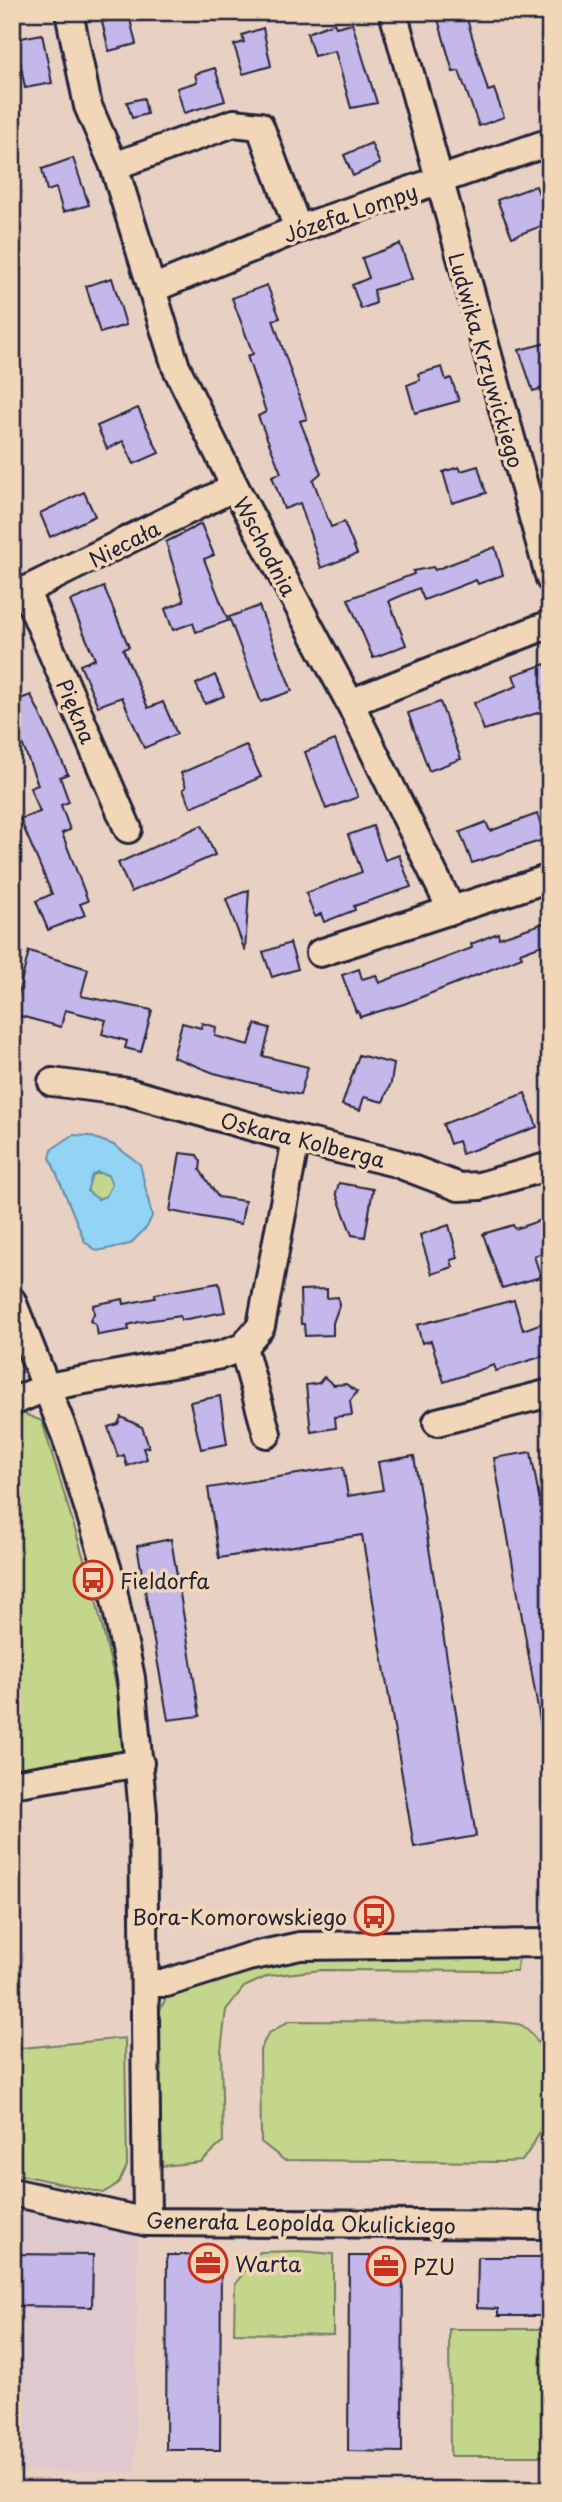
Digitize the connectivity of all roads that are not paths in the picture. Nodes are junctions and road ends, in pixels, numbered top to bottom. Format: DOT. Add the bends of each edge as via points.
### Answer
graph roads {
  1 [pos="69,12"];
  2 [pos="393,12"];
  3 [pos="550,142"];
  4 [pos="114,166"];
  5 [pos="437,182"];
  6 [pos="298,229"];
  7 [pos="152,289"];
  8 [pos="235,487"];
  9 [pos="550,579"];
  10 [pos="19,595"];
  11 [pos="550,624"];
  12 [pos="349,703"];
  13 [pos="128,830"];
  14 [pos="550,878"];
  15 [pos="452,911"];
  16 [pos="320,953"];
  17 [pos="52,1083"];
  18 [pos="296,1139"];
  19 [pos="550,1166"];
  20 [pos="12,1301"];
  21 [pos="243,1347"];
  22 [pos="47,1387"];
  23 [pos="550,1394"];
  24 [pos="12,1402"];
  25 [pos="437,1422"];
  26 [pos="267,1434"];
  27 [pos="140,1763"];
  28 [pos="12,1784"];
  29 [pos="550,1942"];
  30 [pos="147,1983"];
  31 [pos="12,2192"];
  32 [pos="147,2222"];
  33 [pos="550,2225"];
  1 -- 4 [label="street, Wschodnia" via="88,106"];
  2 -- 5 [label="street, Ludwika Krzywickiego"];
  3 -- 5 [label="street, Józefa Lompy"];
  4 -- 6 [label="street" via="234,123 260,126"];
  4 -- 7 [label="street, Wschodnia"];
  5 -- 6 [label="street, Józefa Lompy"];
  5 -- 9 [label="street, Ludwika Krzywickiego"];
  6 -- 7 [label="street, Józefa Lompy"];
  7 -- 8 [label="street, Wschodnia" via="176,367"];
  8 -- 10 [label="street, Niecała"];
  8 -- 12 [label="street, Wschodnia"];
  10 -- 13 [label="street, Piękna"];
  11 -- 12 [label="street"];
  12 -- 15 [label="street, Wschodnia"];
  14 -- 15 [label="street"];
  15 -- 16 [label="street"];
  17 -- 18 [label="street, Oskara Kolberga" via="128,1092"];
  18 -- 19 [label="street, Oskara Kolberga" via="396,1163 459,1188"];
  18 -- 21 [label="street" via="269,1296 261,1326"];
  20 -- 22 [label="street"];
  21 -- 22 [label="street"];
  21 -- 26 [label="street"];
  22 -- 24 [label="street"];
  22 -- 27 [label="street" via="111,1580 131,1678"];
  23 -- 25 [label="street"];
  27 -- 28 [label="street"];
  27 -- 30 [label="street"];
  29 -- 30 [label="street" via="300,1945 166,1983"];
  30 -- 32 [label="street"];
  31 -- 32 [label="street, Generała Leopolda Okulickiego"];
  32 -- 33 [label="street, Generała Leopolda Okulickiego"];
}
